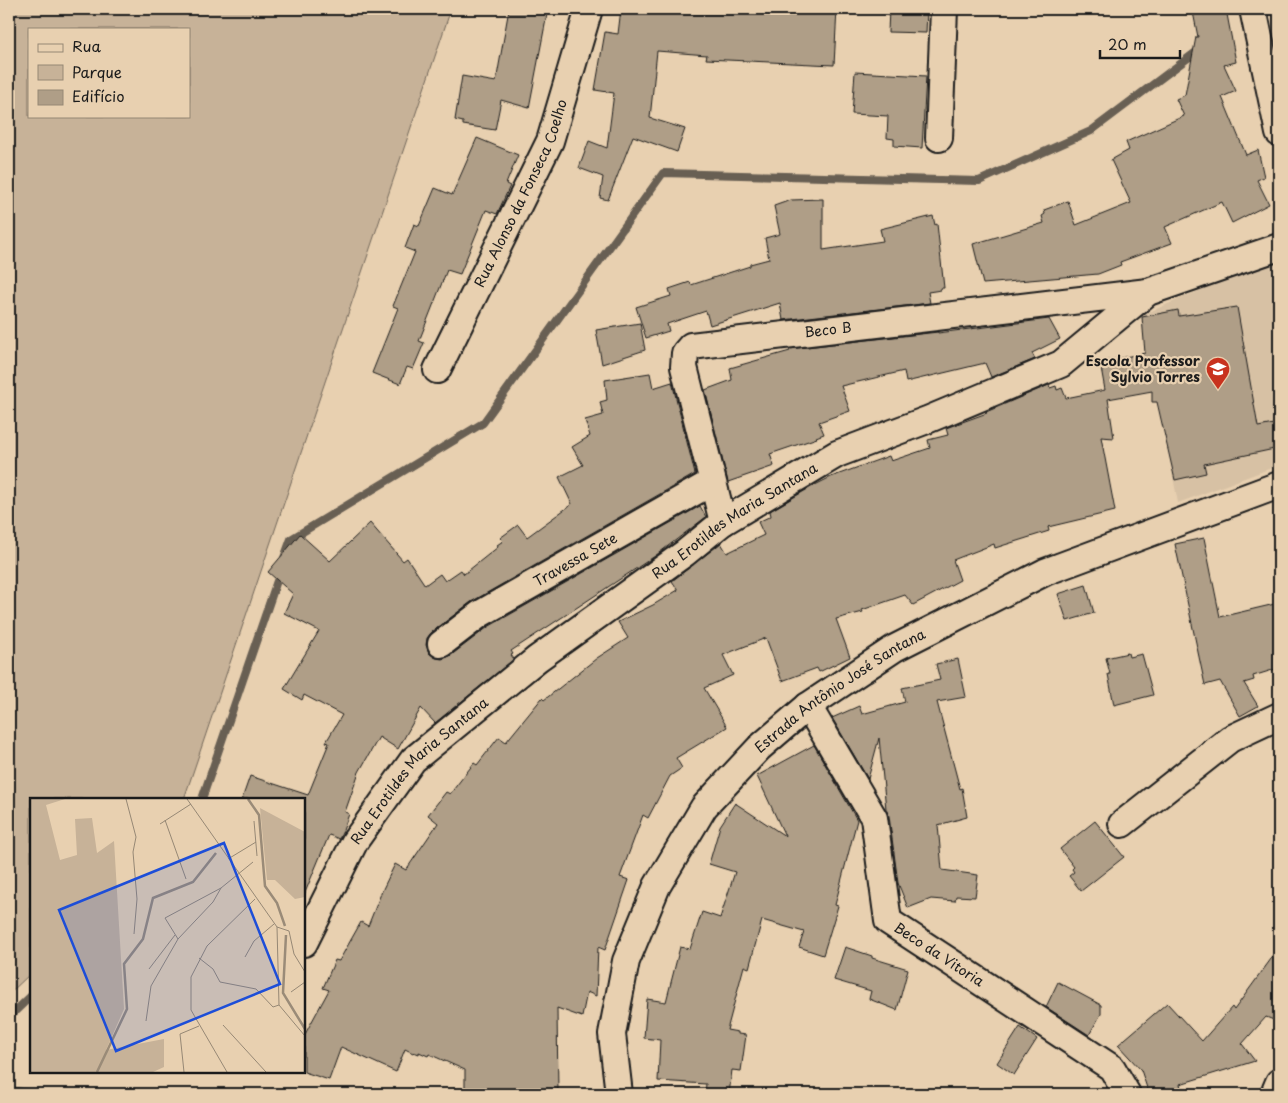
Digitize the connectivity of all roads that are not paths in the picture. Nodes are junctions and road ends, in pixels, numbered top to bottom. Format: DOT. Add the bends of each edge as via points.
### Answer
graph roads {
  1 [pos="588,9"];
  2 [pos="944,9"];
  3 [pos="1253,9"];
  4 [pos="1278,119"];
  5 [pos="939,138"];
  6 [pos="1279,247"];
  7 [pos="1148,292"];
  8 [pos="437,370"];
  9 [pos="712,482"];
  10 [pos="1279,485"];
  11 [pos="723,522"];
  12 [pos="441,644"];
  13 [pos="808,706"];
  14 [pos="1279,716"];
  15 [pos="1122,824"];
  16 [pos="305,941"];
  17 [pos="1279,1082"];
  18 [pos="619,1094"];
  19 [pos="1127,1094"];
  20 [pos="1274,1094"];
  1 -- 8 [label="street, Rua Alonso da Fonseca Coelho" via="550,141"];
  2 -- 5 [label="street"];
  3 -- 4 [label="street"];
  6 -- 7 [label="street, Rua Erotildes Maria Santana"];
  7 -- 9 [label="street, Beco B" via="691,346 685,353 684,367"];
  7 -- 11 [label="street, Rua Erotildes Maria Santana" via="1061,364 837,454"];
  9 -- 11 [label="street, Beco B"];
  9 -- 12 [label="street, Travessa Sete" via="480,614"];
  10 -- 13 [label="street, Estrada Antônio José Santana" via="1045,572 895,648"];
  11 -- 16 [label="street, Rua Erotildes Maria Santana" via="537,659 413,760 354,841"];
  13 -- 18 [label="street, Estrada Antônio José Santana" via="759,748 704,807 657,886 626,961 612,1034"];
  13 -- 19 [label="street, Beco da Vitoria" via="874,818 888,921 1112,1068"];
  14 -- 15 [label="street" via="1230,739"];
  17 -- 20 [label="street"];
}
